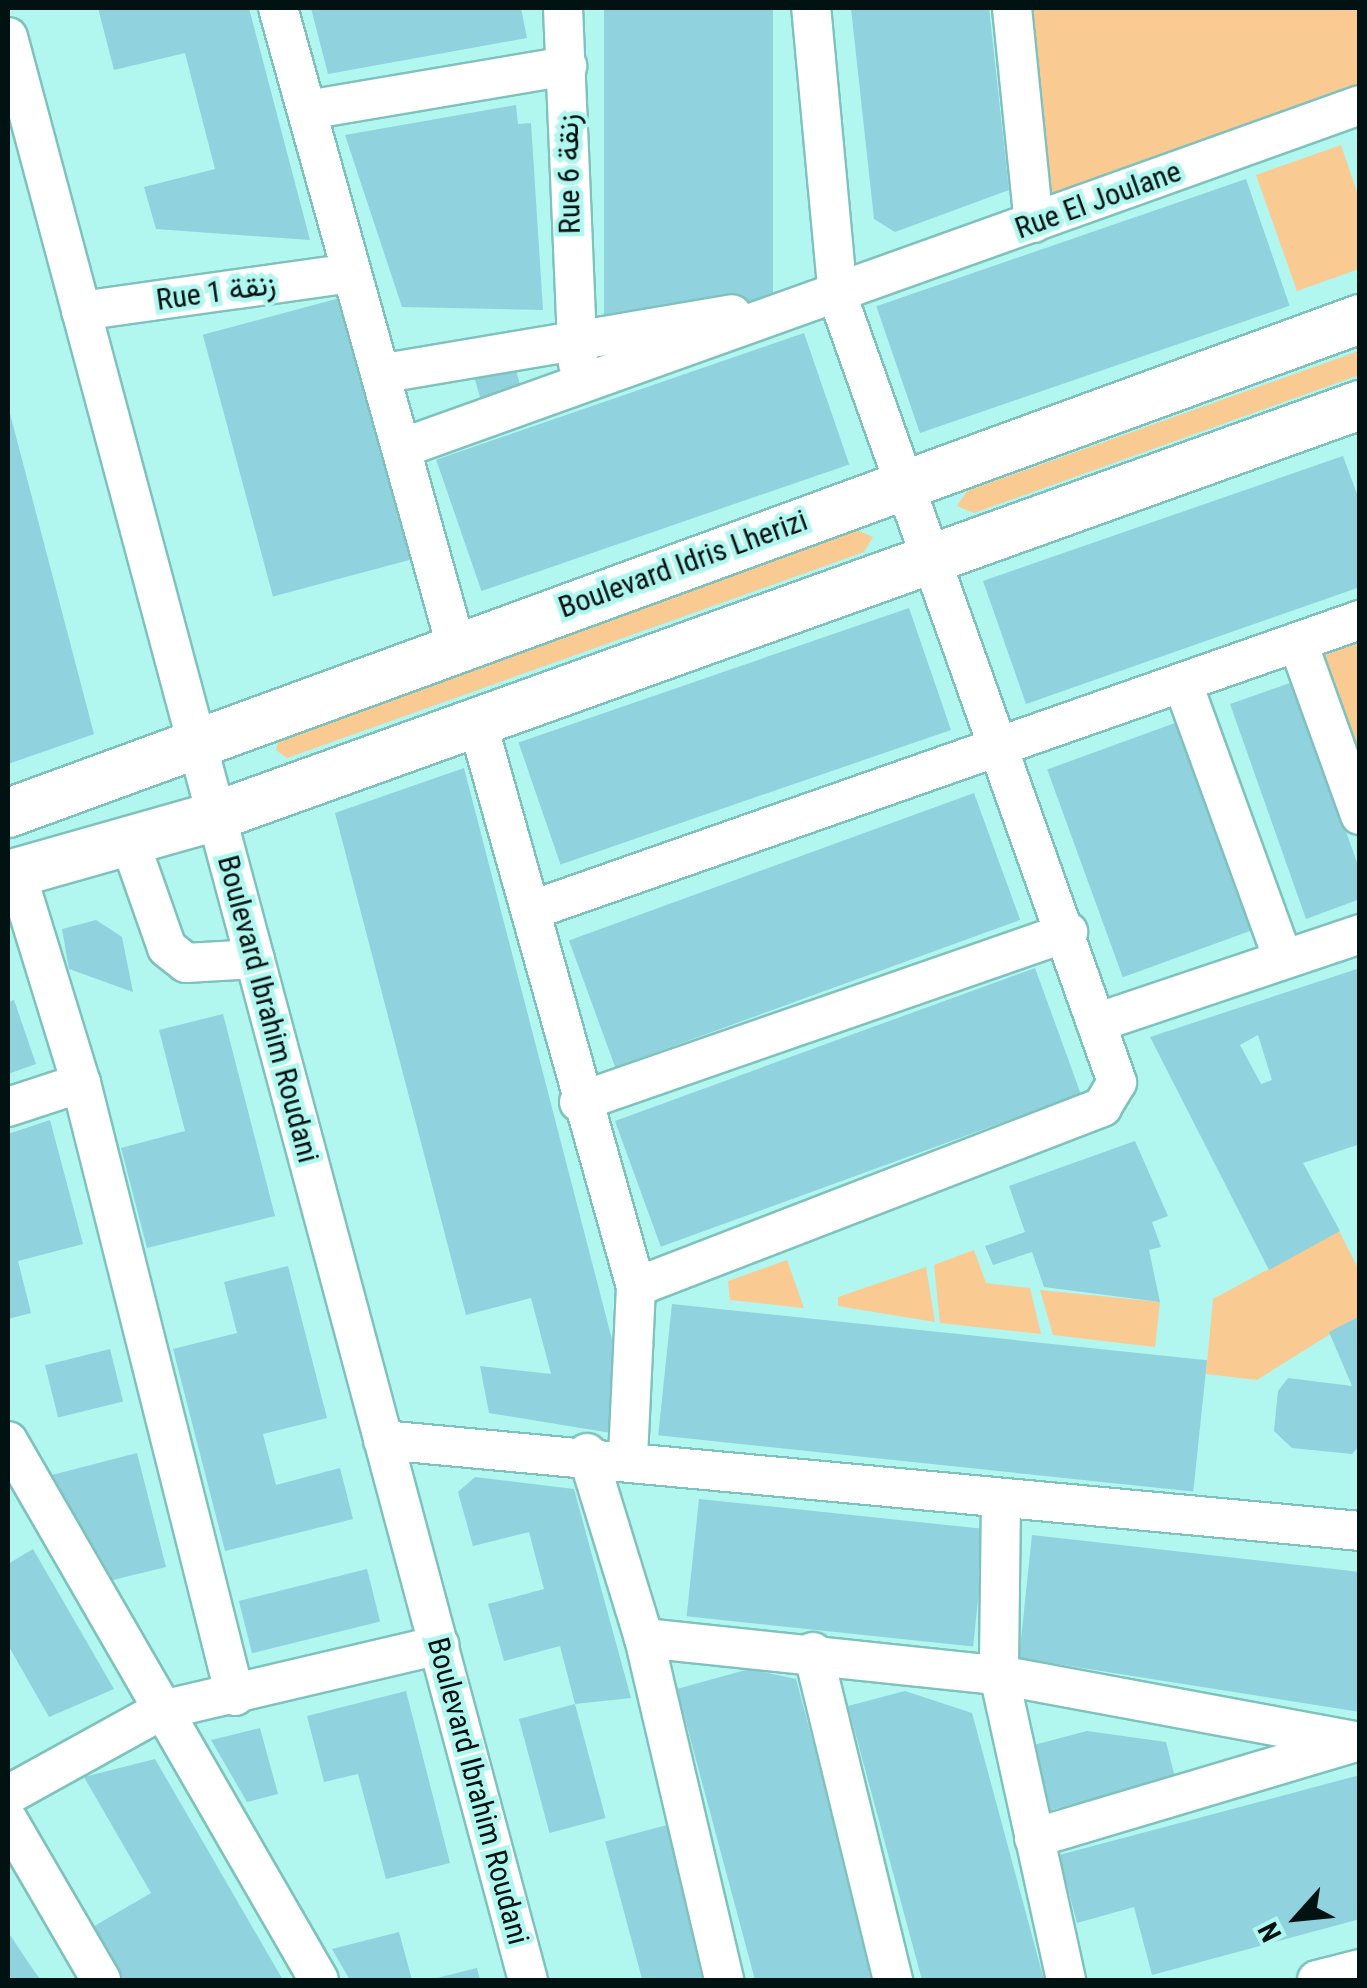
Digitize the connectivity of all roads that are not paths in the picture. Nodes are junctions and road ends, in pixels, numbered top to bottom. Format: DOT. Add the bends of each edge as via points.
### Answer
graph roads {
  1 [pos="278,8"];
  2 [pos="564,8"];
  3 [pos="811,8"];
  4 [pos="1012,8"];
  5 [pos="8,38"];
  6 [pos="567,66"];
  7 [pos="1360,105"];
  8 [pos="307,110"];
  9 [pos="20,134"];
  10 [pos="1034,223"];
  11 [pos="351,273"];
  12 [pos="838,297"];
  13 [pos="81,311"];
  14 [pos="1360,319"];
  15 [pos="572,341"];
  16 [pos="385,373"];
  17 [pos="583,385"];
  18 [pos="1360,405"];
  19 [pos="405,447"];
  20 [pos="900,484"];
  21 [pos="928,558"];
  22 [pos="1360,620"];
  23 [pos="1298,642"];
  24 [pos="456,646"];
  25 [pos="1183,684"];
  26 [pos="477,721"];
  27 [pos="197,744"];
  28 [pos="1004,748"];
  29 [pos="8,813"];
  30 [pos="1360,815"];
  31 [pos="216,816"];
  32 [pos="129,840"];
  33 [pos="12,874"];
  34 [pos="535,910"];
  35 [pos="1068,932"];
  36 [pos="1360,934"];
  37 [pos="254,959"];
  38 [pos="1284,960"];
  39 [pos="1096,1023"];
  40 [pos="81,1083"];
  41 [pos="579,1102"];
  42 [pos="8,1107"];
  43 [pos="636,1287"];
  44 [pos="383,1440"];
  45 [pos="8,1441"];
  46 [pos="587,1453"];
  47 [pos="628,1458"];
  48 [pos="1001,1500"];
  49 [pos="1360,1531"];
  50 [pos="644,1638"];
  51 [pos="438,1645"];
  52 [pos="814,1652"];
  53 [pos="999,1675"];
  54 [pos="234,1696"];
  55 [pos="162,1710"];
  56 [pos="1359,1742"];
  57 [pos="8,1795"];
  58 [pos="8,1820"];
  59 [pos="1034,1838"];
  60 [pos="1360,1969"];
  61 [pos="101,1980"];
  62 [pos="320,1980"];
  63 [pos="528,1980"];
  64 [pos="724,1980"];
  65 [pos="892,1980"];
  66 [pos="1066,1980"];
  67 [pos="1317,1980"];
  1 -- 8 [label="street"];
  2 -- 6 [label="street, Rue 6 زنقة"];
  3 -- 12 [label="street"];
  4 -- 10 [label="street"];
  5 -- 9 [label="street, Boulevard Ibrahim Roudani"];
  6 -- 8 [label="street"];
  6 -- 15 [label="street, Rue 6 زنقة"];
  7 -- 10 [label="street, Rue El Joulane"];
  8 -- 11 [label="street"];
  9 -- 13 [label="street, Boulevard Ibrahim Roudani"];
  10 -- 12 [label="street, Rue El Joulane"];
  11 -- 13 [label="street, Rue 1 زنقة"];
  11 -- 16 [label="street"];
  12 -- 15 [label="street"];
  12 -- 17 [label="street"];
  12 -- 20 [label="street"];
  13 -- 27 [label="street, Boulevard Ibrahim Roudani"];
  14 -- 20 [label="main road, Boulevard Idris Lherizi"];
  15 -- 16 [label="street"];
  15 -- 17 [label="street, Rue 6 زنقة"];
  16 -- 19 [label="street"];
  17 -- 19 [label="street"];
  18 -- 21 [label="main road"];
  19 -- 24 [label="street"];
  20 -- 21 [label="street"];
  20 -- 24 [label="main road, Boulevard Idris Lherizi"];
  21 -- 26 [label="main road"];
  21 -- 28 [label="street"];
  22 -- 23 [label="street"];
  23 -- 25 [label="street"];
  23 -- 30 [label="street"];
  24 -- 27 [label="main road, Boulevard Idris Lherizi"];
  25 -- 28 [label="street"];
  25 -- 38 [label="street"];
  26 -- 31 [label="main road"];
  26 -- 34 [label="street"];
  27 -- 29 [label="main road, Boulevard Idris Lherizi"];
  27 -- 31 [label="street, Boulevard Ibrahim Roudani"];
  28 -- 34 [label="street"];
  28 -- 35 [label="street"];
  31 -- 32 [label="main road"];
  31 -- 37 [label="street, Boulevard Ibrahim Roudani"];
  32 -- 33 [label="main road"];
  32 -- 37 [label="street" via="167,948 186,963"];
  33 -- 40 [label="street"];
  34 -- 41 [label="street"];
  35 -- 39 [label="street"];
  35 -- 41 [label="street"];
  36 -- 38 [label="street"];
  37 -- 44 [label="street, Boulevard Ibrahim Roudani"];
  38 -- 39 [label="street"];
  39 -- 43 [label="street" via="1117,1082 1102,1107"];
  40 -- 42 [label="street"];
  40 -- 54 [label="street"];
  41 -- 43 [label="street"];
  43 -- 47 [label="street"];
  44 -- 46 [label="street"];
  44 -- 51 [label="street, Boulevard Ibrahim Roudani"];
  45 -- 55 [label="street"];
  46 -- 47 [label="street"];
  46 -- 50 [label="street"];
  47 -- 48 [label="street"];
  48 -- 49 [label="street"];
  48 -- 53 [label="street"];
  50 -- 52 [label="street"];
  50 -- 64 [label="street"];
  51 -- 54 [label="street"];
  51 -- 63 [label="street, Boulevard Ibrahim Roudani"];
  52 -- 53 [label="street"];
  52 -- 65 [label="street"];
  53 -- 56 [label="street"];
  53 -- 59 [label="street"];
  54 -- 55 [label="street"];
  55 -- 57 [label="street"];
  55 -- 62 [label="street"];
  56 -- 59 [label="street"];
  58 -- 61 [label="street"];
  59 -- 66 [label="street"];
  60 -- 67 [label="street"];
}
